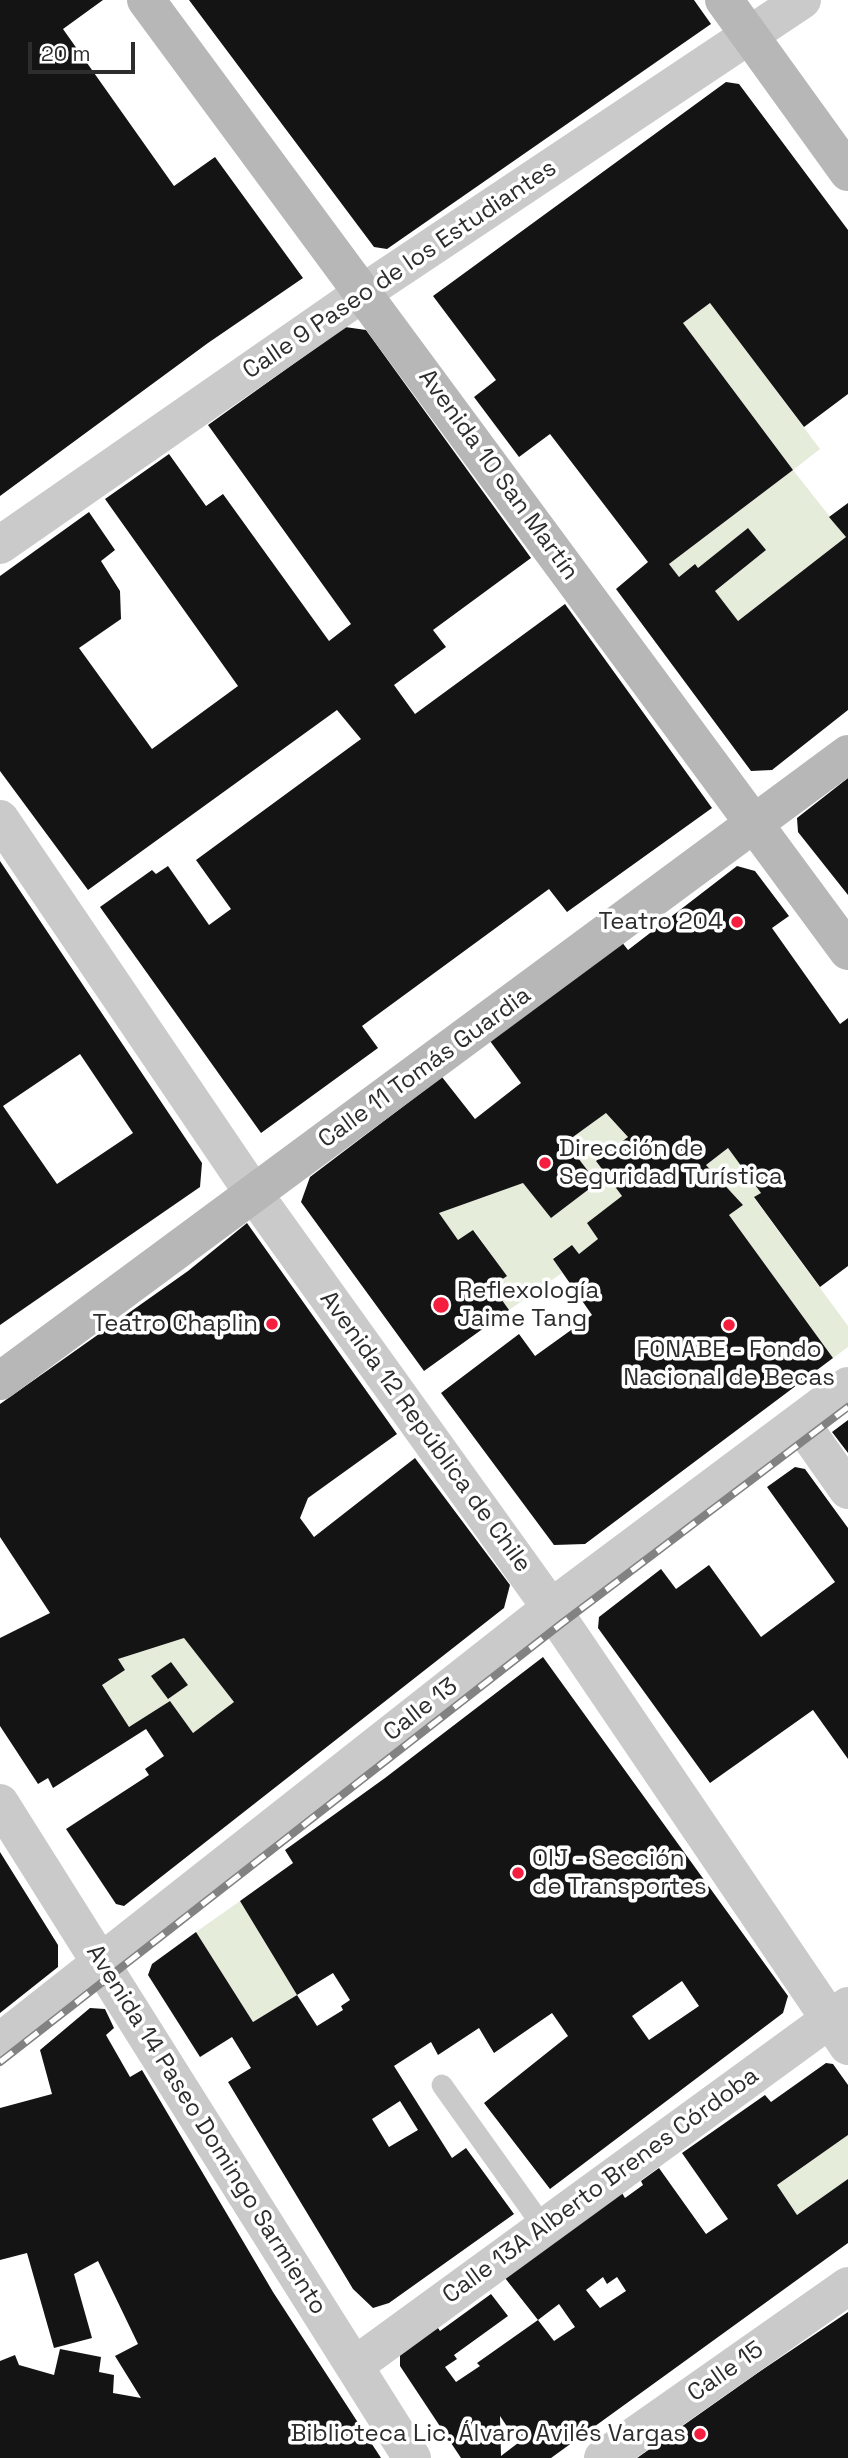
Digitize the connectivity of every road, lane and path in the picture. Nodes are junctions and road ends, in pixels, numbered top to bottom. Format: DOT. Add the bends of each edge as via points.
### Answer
graph roads {
  1 [pos="146,0"];
  2 [pos="724,0"];
  3 [pos="802,0"];
  4 [pos="749,35"];
  5 [pos="848,172"];
  6 [pos="364,292"];
  7 [pos="0,545"];
  8 [pos="848,754"];
  9 [pos="0,820"];
  10 [pos="756,825"];
  11 [pos="848,951"];
  12 [pos="254,1194"];
  13 [pos="0,1381"];
  14 [pos="848,1386"];
  15 [pos="800,1422"];
  16 [pos="848,1490"];
  17 [pos="551,1608"];
  18 [pos="0,1803"];
  19 [pos="100,1962"];
  20 [pos="842,2024"];
  21 [pos="0,2042"];
  22 [pos="442,2085"];
  23 [pos="544,2228"];
  24 [pos="848,2286"];
  25 [pos="354,2366"];
  26 [pos="412,2458"];
  27 [pos="603,2458"];
  1 -- 6 [label="street, Avenida 10 San Martín"];
  2 -- 4 [label="street"];
  3 -- 4 [label="street, Calle 9 Paseo de los Estudiantes"];
  4 -- 5 [label="street"];
  4 -- 6 [label="street, Calle 9 Paseo de los Estudiantes"];
  6 -- 7 [label="street, Calle 9 Paseo de los Estudiantes"];
  6 -- 10 [label="street, Avenida 10 San Martín"];
  8 -- 10 [label="street, Calle 11 Tomás Guardia"];
  9 -- 12 [label="street, Avenida 12 República de Chile"];
  10 -- 11 [label="street, Avenida 10 San Martín"];
  10 -- 12 [label="street, Calle 11 Tomás Guardia"];
  12 -- 13 [label="street, Calle 11 Tomás Guardia"];
  12 -- 17 [label="street, Avenida 12 República de Chile"];
  14 -- 15 [label="street, Calle 13"];
  15 -- 16 [label="street"];
  15 -- 17 [label="street, Calle 13"];
  17 -- 19 [label="street, Calle 13"];
  17 -- 20 [label="street, Avenida 12 República de Chile"];
  18 -- 19 [label="street, Avenida 14 Paseo Domingo Sarmiento"];
  19 -- 21 [label="street, Calle 13"];
  19 -- 25 [label="street, Avenida 14 Paseo Domingo Sarmiento"];
  20 -- 23 [label="street, Calle 13A Alberto Brenes Córdoba"];
  22 -- 23 [label="lane"];
  23 -- 25 [label="street, Calle 13A Alberto Brenes Córdoba"];
  24 -- 27 [label="street, Calle 15"];
  25 -- 26 [label="street, Avenida 14 Paseo Domingo Sarmiento"];
}
